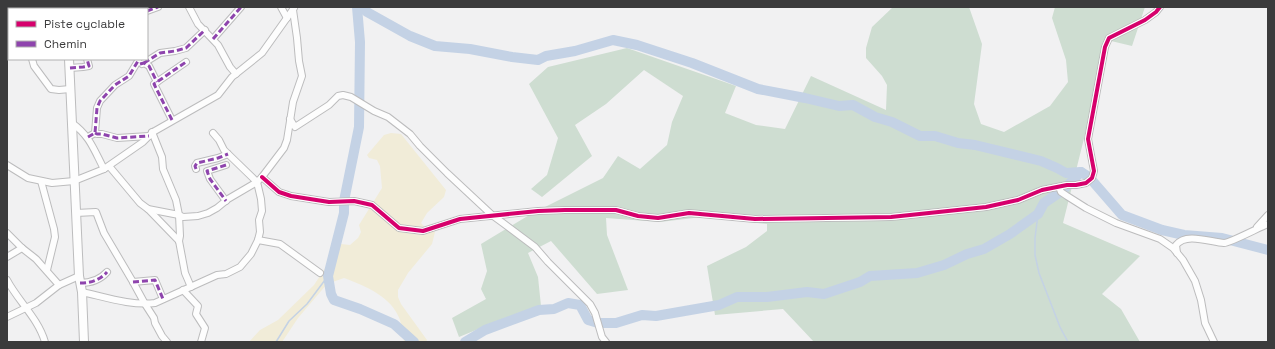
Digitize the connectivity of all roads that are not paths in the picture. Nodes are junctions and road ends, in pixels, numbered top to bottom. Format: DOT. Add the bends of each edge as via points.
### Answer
graph roads {
  1 [pos="158,7"];
  2 [pos="188,7"];
  3 [pos="240,7"];
  4 [pos="281,7"];
  5 [pos="1160,7"];
  6 [pos="294,9"];
  7 [pos="7,10"];
  8 [pos="148,11"];
  9 [pos="7,15"];
  10 [pos="287,18"];
  11 [pos="205,30"];
  12 [pos="214,39"];
  13 [pos="148,58"];
  14 [pos="32,60"];
  15 [pos="87,60"];
  16 [pos="140,61"];
  17 [pos="186,62"];
  18 [pos="69,63"];
  19 [pos="236,74"];
  20 [pos="157,82"];
  21 [pos="70,89"];
  22 [pos="290,119"];
  23 [pos="172,120"];
  24 [pos="72,123"];
  25 [pos="95,133"];
  26 [pos="213,133"];
  27 [pos="150,134"];
  28 [pos="88,137"];
  29 [pos="228,154"];
  30 [pos="226,165"];
  31 [pos="8,167"];
  32 [pos="106,167"];
  33 [pos="196,169"];
  34 [pos="262,177"];
  35 [pos="41,181"];
  36 [pos="74,181"];
  37 [pos="257,182"];
  38 [pos="1059,187"];
  39 [pos="226,201"];
  40 [pos="148,209"];
  41 [pos="76,213"];
  42 [pos="179,215"];
  43 [pos="1268,215"];
  44 [pos="492,216"];
  45 [pos="1268,224"];
  46 [pos="1254,230"];
  47 [pos="7,233"];
  48 [pos="258,240"];
  49 [pos="179,241"];
  50 [pos="22,248"];
  51 [pos="1177,253"];
  52 [pos="7,257"];
  53 [pos="46,270"];
  54 [pos="107,272"];
  55 [pos="320,273"];
  56 [pos="79,279"];
  57 [pos="7,280"];
  58 [pos="134,282"];
  59 [pos="59,285"];
  60 [pos="190,287"];
  61 [pos="183,290"];
  62 [pos="82,292"];
  63 [pos="163,299"];
  64 [pos="144,304"];
  65 [pos="26,308"];
  66 [pos="7,317"];
  67 [pos="45,342"];
  68 [pos="84,342"];
  69 [pos="166,342"];
  70 [pos="201,342"];
  71 [pos="606,342"];
  72 [pos="1214,342"];
  1 -- 8 [label="street"];
  2 -- 11 [label="street" via="198,24"];
  3 -- 12 [label="street"];
  4 -- 10 [label="street"];
  5 -- 38 [label="street" via="1145,20 1109,38 1105,47 1088,139 1094,170 1092,178 1086,183"];
  6 -- 10 [label="street"];
  6 -- 22 [label="street" via="298,61 302,76"];
  7 -- 9 [label="street"];
  10 -- 19 [label="street" via="262,54"];
  11 -- 12 [label="street"];
  11 -- 13 [label="street" via="186,48"];
  12 -- 19 [label="street"];
  14 -- 21 [label="street" via="51,89"];
  15 -- 18 [label="street" via="88,66 83,67"];
  16 -- 20 [label="street" via="149,66"];
  16 -- 25 [label="street" via="129,76 115,85 100,101"];
  17 -- 20 [label="street"];
  18 -- 21 [label="street"];
  19 -- 23 [label="street" via="218,95"];
  20 -- 23 [label="street" via="154,84"];
  21 -- 24 [label="street"];
  22 -- 34 [label="street" via="284,148"];
  22 -- 44 [label="street" via="295,127 329,105 338,96 351,96 374,111 388,116 410,134"];
  23 -- 27 [label="street"];
  24 -- 28 [label="street"];
  24 -- 36 [label="street"];
  25 -- 27 [label="street" via="117,138"];
  25 -- 28 [label="street"];
  26 -- 29 [label="street"];
  27 -- 32 [label="street" via="143,142"];
  27 -- 42 [label="street" via="162,157 162,169 174,192"];
  28 -- 32 [label="street"];
  29 -- 33 [label="street" via="197,163"];
  29 -- 37 [label="street"];
  30 -- 39 [label="street" via="207,171"];
  31 -- 35 [label="street" via="28,178"];
  32 -- 36 [label="street"];
  32 -- 40 [label="street"];
  34 -- 37 [label="street"];
  34 -- 44 [label="street" via="279,192 291,196 372,205 399,228 422,231 460,219"];
  35 -- 36 [label="street"];
  35 -- 53 [label="street" via="55,237"];
  36 -- 41 [label="street"];
  37 -- 39 [label="street"];
  37 -- 48 [label="street" via="262,211"];
  38 -- 44 [label="street" via="986,207 891,217 755,219 689,213 658,218 616,210 565,210"];
  38 -- 51 [label="street" via="1061,192 1086,208 1116,223 1160,239"];
  39 -- 42 [label="street" via="208,214 183,217"];
  40 -- 42 [label="street"];
  40 -- 49 [label="street"];
  41 -- 56 [label="street"];
  41 -- 58 [label="street" via="96,212 104,233"];
  42 -- 49 [label="street"];
  43 -- 46 [label="street"];
  44 -- 71 [label="street" via="535,247 590,304"];
  45 -- 46 [label="street"];
  46 -- 51 [label="street" via="1226,243 1188,239 1179,241 1176,245"];
  47 -- 50 [label="street"];
  48 -- 55 [label="street" via="280,244"];
  48 -- 60 [label="street" via="240,267"];
  49 -- 60 [label="street"];
  50 -- 52 [label="street"];
  50 -- 53 [label="street"];
  51 -- 72 [label="street" via="1195,281 1205,323"];
  53 -- 59 [label="street"];
  54 -- 56 [label="street" via="94,281"];
  56 -- 59 [label="street"];
  56 -- 62 [label="street"];
  57 -- 65 [label="street"];
  58 -- 63 [label="street" via="155,280"];
  58 -- 64 [label="street"];
  59 -- 65 [label="street"];
  60 -- 61 [label="street"];
  61 -- 63 [label="street"];
  61 -- 70 [label="street" via="198,306 196,314 206,328"];
  62 -- 64 [label="street"];
  62 -- 68 [label="street"];
  63 -- 64 [label="street"];
  64 -- 69 [label="street"];
  65 -- 66 [label="street"];
  65 -- 67 [label="street"];
}
